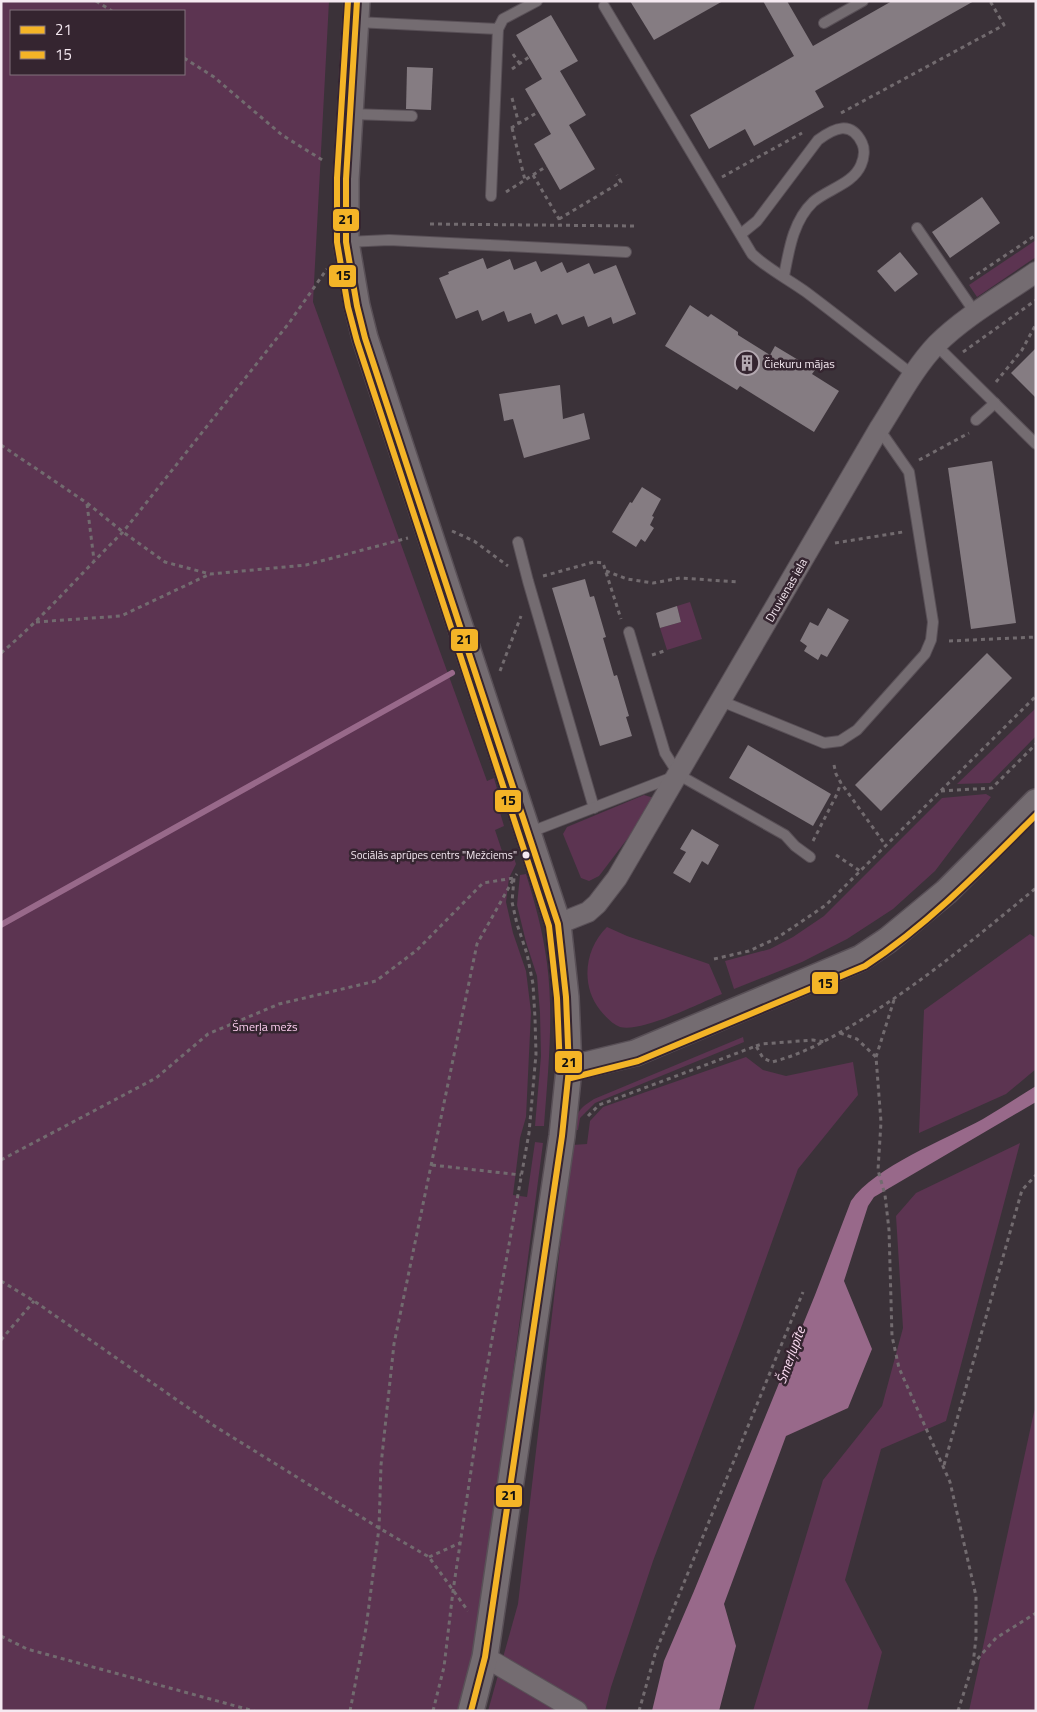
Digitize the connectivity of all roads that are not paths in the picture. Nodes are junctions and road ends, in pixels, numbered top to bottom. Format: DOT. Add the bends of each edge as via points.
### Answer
graph roads {
  1 [pos="537,1"];
  2 [pos="863,1"];
  3 [pos="606,3"];
  4 [pos="357,12"];
  5 [pos="824,24"];
  6 [pos="498,29"];
  7 [pos="350,114"];
  8 [pos="412,116"];
  9 [pos="491,196"];
  10 [pos="917,228"];
  11 [pos="741,234"];
  12 [pos="346,242"];
  13 [pos="626,252"];
  14 [pos="1036,272"];
  15 [pos="784,276"];
  16 [pos="976,314"];
  17 [pos="936,345"];
  18 [pos="913,375"];
  19 [pos="995,403"];
  20 [pos="976,420"];
  21 [pos="879,429"];
  22 [pos="1036,444"];
  23 [pos="518,542"];
  24 [pos="629,632"];
  25 [pos="721,701"];
  26 [pos="678,775"];
  27 [pos="1036,802"];
  28 [pos="594,808"];
  29 [pos="528,833"];
  30 [pos="810,857"];
  31 [pos="558,924"];
  32 [pos="569,1069"];
  33 [pos="485,1657"];
  34 [pos="471,1711"];
  35 [pos="577,1711"];
  1 -- 6 [label="lane" via="503,19"];
  2 -- 5 [label="lane"];
  3 -- 11 [label="lane"];
  4 -- 6 [label="lane"];
  4 -- 7 [label="street"];
  6 -- 9 [label="lane"];
  7 -- 8 [label="lane"];
  7 -- 12 [label="street"];
  10 -- 16 [label="lane"];
  11 -- 15 [label="lane" via="752,254 765,266"];
  11 -- 15 [label="lane" via="757,221 818,140 838,128 857,133 864,148 861,164 853,176 813,202 799,221"];
  12 -- 13 [label="lane" via="388,240"];
  12 -- 29 [label="street" via="366,338 438,531"];
  14 -- 16 [label="street, Druvienas iela"];
  15 -- 18 [label="lane"];
  16 -- 17 [label="street, Druvienas iela"];
  17 -- 18 [label="street, Druvienas iela"];
  17 -- 19 [label="lane"];
  18 -- 21 [label="street, Druvienas iela"];
  19 -- 20 [label="lane"];
  19 -- 22 [label="lane"];
  21 -- 25 [label="street, Druvienas iela"];
  21 -- 25 [label="lane" via="909,472 933,622 932,640 925,654 857,730 840,741 824,743"];
  23 -- 28 [label="lane"];
  24 -- 26 [label="lane" via="665,754"];
  25 -- 26 [label="street, Druvienas iela"];
  26 -- 28 [label="lane"];
  26 -- 30 [label="lane" via="785,835"];
  26 -- 31 [label="street, Druvienas iela" via="610,889 588,912"];
  27 -- 32 [label="street" via="946,892 861,958 636,1053"];
  28 -- 29 [label="lane"];
  29 -- 31 [label="street"];
  31 -- 32 [label="street"];
  32 -- 33 [label="street" via="562,1136"];
  33 -- 34 [label="street"];
  33 -- 35 [label="street"];
}
